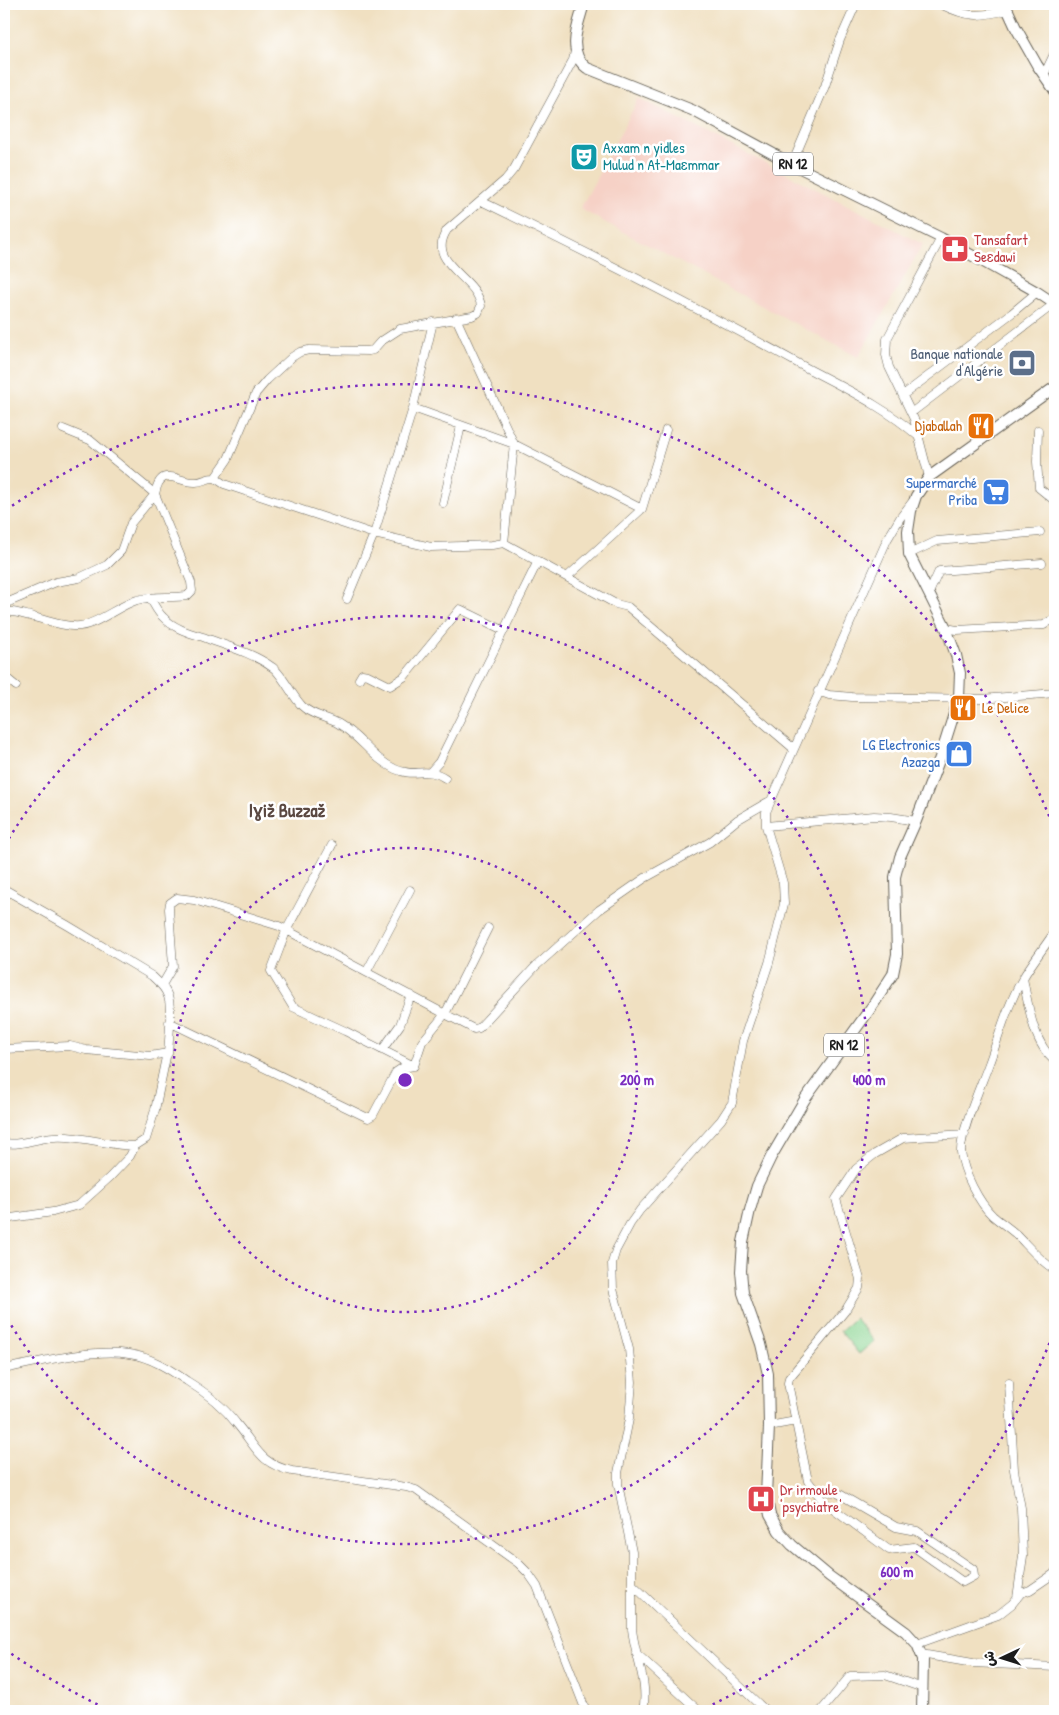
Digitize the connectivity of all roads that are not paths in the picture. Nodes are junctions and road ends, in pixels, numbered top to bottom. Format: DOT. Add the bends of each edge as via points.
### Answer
graph roads {
  1 [pos="584,4"];
  2 [pos="856,4"];
  3 [pos="940,4"];
  4 [pos="1007,7"];
  5 [pos="575,51"];
  6 [pos="1055,52"];
  7 [pos="1044,75"];
  8 [pos="1055,91"];
  9 [pos="792,164"];
  10 [pos="480,201"];
  11 [pos="941,238"];
  12 [pos="1037,292"];
  13 [pos="1055,304"];
  14 [pos="456,318"];
  15 [pos="433,322"];
  16 [pos="1055,387"];
  17 [pos="903,396"];
  18 [pos="413,408"];
  19 [pos="911,413"];
  20 [pos="461,426"];
  21 [pos="63,429"];
  22 [pos="666,430"];
  23 [pos="1038,430"];
  24 [pos="919,437"];
  25 [pos="514,444"];
  26 [pos="929,477"];
  27 [pos="215,478"];
  28 [pos="155,494"];
  29 [pos="916,496"];
  30 [pos="1055,501"];
  31 [pos="443,503"];
  32 [pos="642,509"];
  33 [pos="1040,532"];
  34 [pos="374,534"];
  35 [pos="504,543"];
  36 [pos="909,554"];
  37 [pos="538,561"];
  38 [pos="1042,563"];
  39 [pos="566,577"];
  40 [pos="929,593"];
  41 [pos="150,598"];
  42 [pos="347,599"];
  43 [pos="4,604"];
  44 [pos="4,611"];
  45 [pos="1055,621"];
  46 [pos="946,628"];
  47 [pos="503,630"];
  48 [pos="4,676"];
  49 [pos="359,679"];
  50 [pos="16,686"];
  51 [pos="818,691"];
  52 [pos="1055,693"];
  53 [pos="959,698"];
  54 [pos="794,749"];
  55 [pos="431,771"];
  56 [pos="445,778"];
  57 [pos="768,802"];
  58 [pos="916,821"];
  59 [pos="766,826"];
  60 [pos="332,845"];
  61 [pos="4,889"];
  62 [pos="410,890"];
  63 [pos="488,928"];
  64 [pos="287,929"];
  65 [pos="1055,931"];
  66 [pos="367,971"];
  67 [pos="1023,978"];
  68 [pos="162,985"];
  69 [pos="411,996"];
  70 [pos="445,1014"];
  71 [pos="169,1022"];
  72 [pos="4,1049"];
  73 [pos="382,1050"];
  74 [pos="168,1053"];
  75 [pos="1055,1061"];
  76 [pos="414,1066"];
  77 [pos="965,1134"];
  78 [pos="4,1143"];
  79 [pos="135,1146"];
  80 [pos="4,1219"];
  81 [pos="1055,1270"];
  82 [pos="4,1369"];
  83 [pos="1009,1383"];
  84 [pos="796,1421"];
  85 [pos="769,1426"];
  86 [pos="815,1491"];
  87 [pos="1055,1572"];
  88 [pos="632,1584"];
  89 [pos="1017,1598"];
  90 [pos="917,1644"];
  91 [pos="636,1653"];
  92 [pos="921,1654"];
  93 [pos="1055,1667"];
  94 [pos="923,1688"];
  95 [pos="586,1711"];
  96 [pos="644,1711"];
  97 [pos="699,1711"];
  98 [pos="766,1711"];
  99 [pos="821,1711"];
  100 [pos="922,1711"];
  1 -- 5 [label="main road" via="575,36"];
  2 -- 9 [label="street"];
  3 -- 4 [label="street" via="976,16"];
  4 -- 7 [label="main road"];
  5 -- 9 [label="main road, RN 12" via="581,64 587,68 692,110"];
  5 -- 10 [label="street" via="518,164"];
  6 -- 7 [label="street"];
  7 -- 8 [label="main road"];
  9 -- 11 [label="main road, RN 12"];
  10 -- 14 [label="street" via="447,230 442,242 443,255 457,274 475,289 480,301 477,314"];
  10 -- 24 [label="street" via="735,329 894,417"];
  11 -- 12 [label="main road, RN 12"];
  11 -- 17 [label="street" via="887,340 889,367"];
  12 -- 13 [label="main road, RN 12"];
  12 -- 17 [label="street"];
  13 -- 19 [label="street"];
  14 -- 15 [label="street"];
  14 -- 25 [label="street"];
  15 -- 18 [label="street"];
  15 -- 27 [label="street" via="400,329 369,351 309,350 292,357 256,393 228,459"];
  16 -- 26 [label="main road, RN 12"];
  17 -- 19 [label="street"];
  18 -- 20 [label="street"];
  18 -- 34 [label="street"];
  19 -- 24 [label="street"];
  20 -- 25 [label="street"];
  20 -- 31 [label="street"];
  21 -- 28 [label="street" via="90,440"];
  22 -- 32 [label="street"];
  23 -- 30 [label="street" via="1038,488"];
  24 -- 26 [label="street"];
  25 -- 32 [label="street"];
  25 -- 35 [label="street"];
  26 -- 29 [label="main road, RN 12"];
  27 -- 28 [label="street" via="197,483 168,476 160,481"];
  27 -- 34 [label="street" via="224,484"];
  28 -- 41 [label="street" via="192,587 187,596"];
  28 -- 43 [label="street" via="131,523 121,551 106,565"];
  29 -- 36 [label="main road, RN 12" via="908,531"];
  29 -- 51 [label="street" via="887,540"];
  32 -- 39 [label="street"];
  33 -- 36 [label="street" via="937,540"];
  34 -- 35 [label="street" via="431,547"];
  34 -- 42 [label="street"];
  35 -- 37 [label="street"];
  36 -- 40 [label="main road, RN 12"];
  37 -- 39 [label="street"];
  37 -- 47 [label="street"];
  38 -- 40 [label="street" via="939,571"];
  39 -- 54 [label="street" via="616,604 628,607"];
  40 -- 46 [label="main road, RN 12"];
  41 -- 44 [label="street" via="122,606 80,626"];
  41 -- 55 [label="street" via="162,617 178,627 252,655 277,670 302,707 340,724 388,765 409,772"];
  45 -- 46 [label="street" via="974,629"];
  46 -- 53 [label="main road, RN 12" via="960,673"];
  47 -- 49 [label="street" via="460,609 404,677 390,686 368,675 362,674"];
  47 -- 55 [label="street"];
  48 -- 50 [label="street"];
  51 -- 53 [label="street" via="852,697"];
  51 -- 54 [label="street"];
  52 -- 53 [label="street"];
  53 -- 58 [label="main road, RN 12"];
  54 -- 57 [label="street"];
  55 -- 56 [label="street"];
  57 -- 59 [label="street"];
  57 -- 70 [label="street" via="737,820 710,842 645,878 598,910 535,966 479,1028 474,1029"];
  58 -- 59 [label="street" via="874,816"];
  58 -- 85 [label="main road, RN 12" via="895,877 897,954 893,974 805,1099 771,1157 750,1210 741,1271 744,1293 768,1374"];
  59 -- 88 [label="street" via="783,883 784,904 743,1041 732,1103 721,1120 640,1210 616,1250 612,1263 613,1289 629,1350 632,1382 618,1484 632,1552"];
  60 -- 64 [label="street"];
  61 -- 68 [label="street" via="67,924"];
  62 -- 66 [label="street"];
  63 -- 70 [label="street"];
  64 -- 66 [label="street"];
  64 -- 68 [label="street" via="194,900 173,900 169,909 173,966"];
  64 -- 73 [label="street" via="271,971 293,1007"];
  65 -- 67 [label="street"];
  66 -- 69 [label="street"];
  67 -- 75 [label="street" via="1033,1026"];
  67 -- 77 [label="street"];
  68 -- 71 [label="street" via="168,996"];
  69 -- 70 [label="street"];
  69 -- 73 [label="street" via="400,1025"];
  70 -- 76 [label="street" via="422,1042"];
  71 -- 74 [label="street"];
  71 -- 76 [label="street" via="368,1118 373,1115 396,1072"];
  72 -- 74 [label="street" via="70,1046 150,1056"];
  73 -- 76 [label="street"];
  74 -- 79 [label="street" via="146,1139"];
  77 -- 81 [label="street" via="961,1151 963,1164 984,1206"];
  77 -- 84 [label="street" via="904,1138 856,1169 836,1199 860,1279 859,1288 845,1311 789,1378"];
  78 -- 79 [label="street" via="68,1137"];
  79 -- 80 [label="street" via="110,1177 79,1204 53,1212"];
  82 -- 95 [label="street" via="97,1354 143,1357 161,1364 211,1398 269,1464 292,1472 416,1490 518,1562 528,1573 537,1586"];
  83 -- 89 [label="street" via="1014,1470 1022,1514"];
  84 -- 85 [label="street"];
  84 -- 86 [label="street" via="808,1481"];
  85 -- 90 [label="main road, RN 12" via="766,1496 770,1515 779,1531 829,1576 906,1632"];
  86 -- 86 [label="street" via="822,1501 889,1550 914,1547 963,1582 974,1576 973,1569 917,1531 896,1527 836,1492"];
  87 -- 89 [label="street"];
  88 -- 91 [label="street" via="632,1629"];
  88 -- 98 [label="street"];
  89 -- 90 [label="street" via="998,1615"];
  90 -- 92 [label="main road, RN 12"];
  91 -- 96 [label="street" via="645,1685"];
  91 -- 97 [label="street"];
  92 -- 93 [label="street" via="973,1663"];
  92 -- 94 [label="main road, RN 12"];
  94 -- 99 [label="street" via="885,1675 850,1676"];
  94 -- 100 [label="main road, RN 12"];
}
